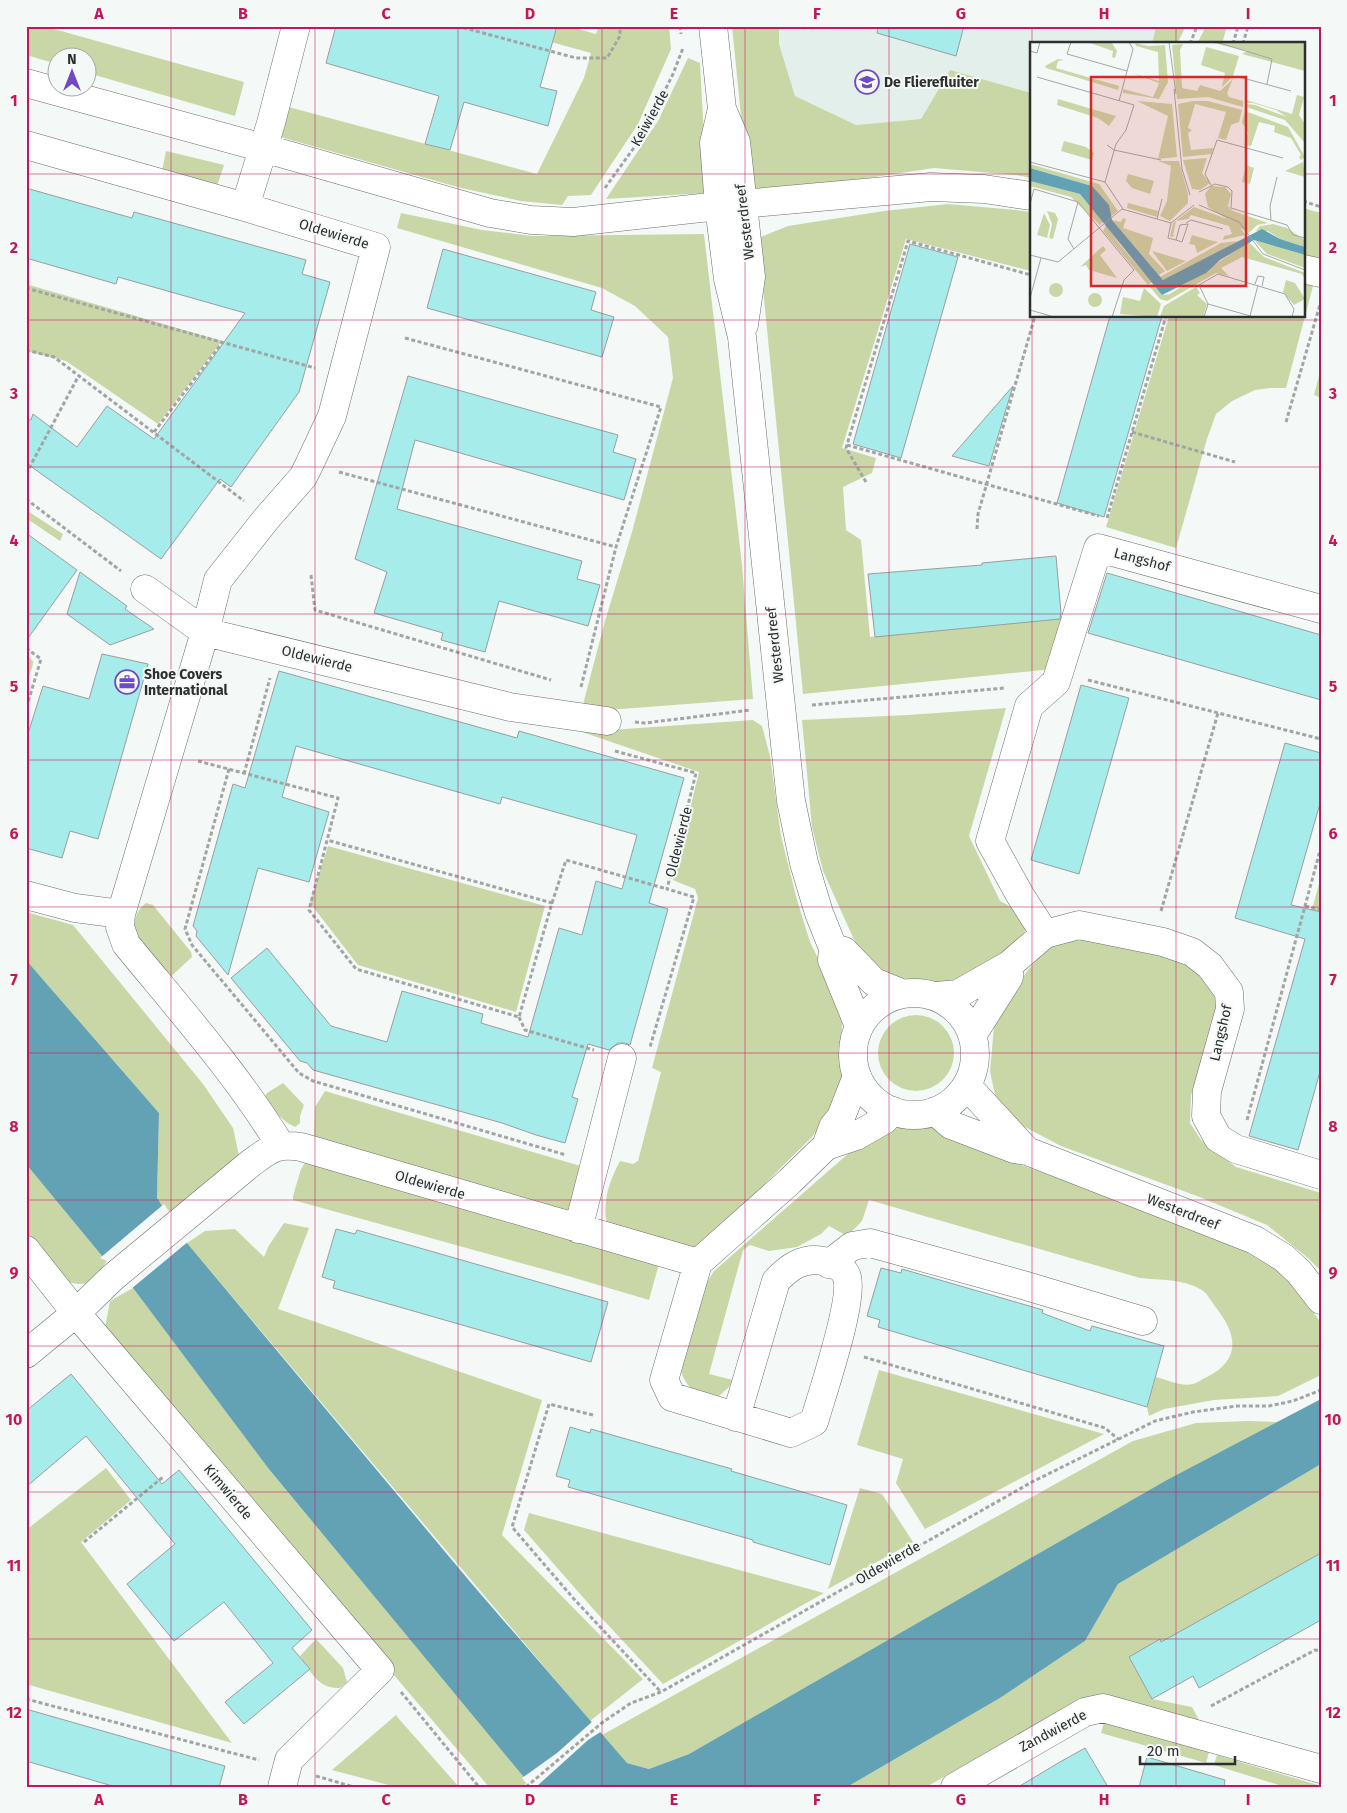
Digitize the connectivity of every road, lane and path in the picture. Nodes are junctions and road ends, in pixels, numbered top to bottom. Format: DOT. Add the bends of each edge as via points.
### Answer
graph roads {
  1 [pos="296,26"];
  2 [pos="457,26"];
  3 [pos="620,26"];
  4 [pos="680,26"];
  5 [pos="713,26"];
  6 [pos="1197,26"];
  7 [pos="1238,26"];
  8 [pos="1248,26"];
  9 [pos="1191,42"];
  10 [pos="1234,42"];
  11 [pos="1244,42"];
  12 [pos="26,83"];
  13 [pos="26,145"];
  14 [pos="263,148"];
  15 [pos="602,193"];
  16 [pos="1030,196"];
  17 [pos="1304,201"];
  18 [pos="731,205"];
  19 [pos="245,207"];
  20 [pos="1321,207"];
  21 [pos="1304,269"];
  22 [pos="1321,273"];
  23 [pos="1030,275"];
  24 [pos="26,288"];
  25 [pos="1321,301"];
  26 [pos="1034,318"];
  27 [pos="1165,318"];
  28 [pos="405,338"];
  29 [pos="222,343"];
  30 [pos="26,350"];
  31 [pos="78,376"];
  32 [pos="343,376"];
  33 [pos="1286,422"];
  34 [pos="154,432"];
  35 [pos="1132,432"];
  36 [pos="847,446"];
  37 [pos="1235,462"];
  38 [pos="309,464"];
  39 [pos="26,474"];
  40 [pos="866,482"];
  41 [pos="986,485"];
  42 [pos="26,499"];
  43 [pos="267,518"];
  44 [pos="1107,519"];
  45 [pos="977,529"];
  46 [pos="616,547"];
  47 [pos="1098,548"];
  48 [pos="311,575"];
  49 [pos="145,589"];
  50 [pos="1321,609"];
  51 [pos="205,632"];
  52 [pos="26,648"];
  53 [pos="278,649"];
  54 [pos="552,680"];
  55 [pos="1056,682"];
  56 [pos="1010,687"];
  57 [pos="806,705"];
  58 [pos="26,709"];
  59 [pos="760,709"];
  60 [pos="1218,713"];
  61 [pos="575,717"];
  62 [pos="607,721"];
  63 [pos="1321,739"];
  64 [pos="609,750"];
  65 [pos="169,752"];
  66 [pos="229,769"];
  67 [pos="244,774"];
  68 [pos="327,840"];
  69 [pos="1321,847"];
  70 [pos="667,889"];
  71 [pos="26,895"];
  72 [pos="552,903"];
  73 [pos="1305,906"];
  74 [pos="1321,910"];
  75 [pos="121,914"];
  76 [pos="1044,934"];
  77 [pos="1153,940"];
  78 [pos="833,948"];
  79 [pos="1009,964"];
  80 [pos="901,993"];
  81 [pos="937,996"];
  82 [pos="519,1016"];
  83 [pos="859,1026"];
  84 [pos="973,1034"];
  85 [pos="633,1062"];
  86 [pos="857,1076"];
  87 [pos="967,1086"];
  88 [pos="893,1111"];
  89 [pos="935,1111"];
  90 [pos="281,1146"];
  91 [pos="826,1146"];
  92 [pos="1239,1150"];
  93 [pos="1027,1151"];
  94 [pos="595,1163"];
  95 [pos="1321,1175"];
  96 [pos="578,1229"];
  97 [pos="26,1250"];
  98 [pos="698,1263"];
  99 [pos="829,1264"];
  100 [pos="1321,1300"];
  101 [pos="76,1313"];
  102 [pos="1143,1321"];
  103 [pos="835,1349"];
  104 [pos="26,1354"];
  105 [pos="1321,1390"];
  106 [pos="593,1415"];
  107 [pos="736,1417"];
  108 [pos="1118,1438"];
  109 [pos="164,1477"];
  110 [pos="84,1542"];
  111 [pos="1321,1651"];
  112 [pos="380,1670"];
  113 [pos="661,1692"];
  114 [pos="26,1699"];
  115 [pos="1217,1740"];
  116 [pos="1321,1769"];
  117 [pos="285,1777"];
  118 [pos="354,1787"];
  119 [pos="479,1787"];
  120 [pos="526,1787"];
  121 [pos="955,1787"];
  1 -- 14 [label="street"];
  2 -- 3 [label="path" via="576,58 607,58 620,36"];
  4 -- 15 [label="path, Keiwierde" via="683,49 673,74 643,135"];
  5 -- 18 [label="street, Westerdreef" via="722,109 736,142"];
  6 -- 9 [label="path"];
  7 -- 10 [label="path"];
  8 -- 11 [label="path"];
  12 -- 14 [label="street"];
  13 -- 19 [label="street, Oldewierde"];
  14 -- 18 [label="street" via="490,213 531,220 573,222"];
  14 -- 19 [label="street"];
  16 -- 18 [label="street" via="984,189 930,187"];
  17 -- 20 [label="path"];
  18 -- 78 [label="street, Westerdreef" via="751,277 742,337 791,801 818,913"];
  19 -- 32 [label="street, Oldewierde" via="376,247"];
  21 -- 22 [label="street"];
  23 -- 36 [label="path" via="908,241"];
  24 -- 29 [label="path"];
  25 -- 33 [label="path"];
  26 -- 41 [label="path"];
  27 -- 35 [label="path"];
  28 -- 46 [label="path" via="661,407"];
  29 -- 32 [label="path"];
  29 -- 34 [label="path"];
  30 -- 31 [label="path" via="54,358"];
  31 -- 34 [label="path"];
  31 -- 39 [label="path"];
  32 -- 38 [label="street, Oldewierde" via="332,416"];
  34 -- 43 [label="path"];
  35 -- 37 [label="path"];
  35 -- 44 [label="path"];
  36 -- 40 [label="path"];
  36 -- 41 [label="path"];
  38 -- 43 [label="street, Oldewierde" via="303,477"];
  38 -- 46 [label="path"];
  41 -- 44 [label="path"];
  41 -- 45 [label="path"];
  42 -- 49 [label="path"];
  43 -- 51 [label="street, Oldewierde" via="218,580"];
  44 -- 47 [label="path"];
  46 -- 61 [label="path"];
  47 -- 50 [label="street, Langshof"];
  47 -- 55 [label="street, Langshof"];
  48 -- 54 [label="path" via="315,610"];
  49 -- 51 [label="street, Oldewierde"];
  51 -- 53 [label="street, Oldewierde"];
  51 -- 65 [label="street, Oldewierde"];
  52 -- 58 [label="path" via="41,659"];
  53 -- 61 [label="street, Oldewierde" via="510,707"];
  53 -- 67 [label="path"];
  55 -- 60 [label="path" via="1082,678"];
  55 -- 76 [label="street" via="1029,706 990,841"];
  56 -- 57 [label="path"];
  59 -- 62 [label="path" via="645,723"];
  60 -- 63 [label="path"];
  60 -- 77 [label="path"];
  61 -- 62 [label="street, Oldewierde"];
  64 -- 70 [label="path, Oldewierde" via="696,773"];
  65 -- 66 [label="path"];
  65 -- 75 [label="street, Oldewierde"];
  66 -- 67 [label="path"];
  66 -- 94 [label="path" via="184,929 192,945 299,1073 312,1081"];
  67 -- 68 [label="path" via="338,798"];
  68 -- 72 [label="path"];
  68 -- 82 [label="path" via="309,910 356,969"];
  69 -- 73 [label="path"];
  70 -- 72 [label="path" via="566,860"];
  70 -- 85 [label="path, Oldewierde" via="694,897"];
  71 -- 75 [label="street" via="75,908"];
  72 -- 82 [label="path"];
  73 -- 74 [label="path"];
  73 -- 92 [label="path"];
  75 -- 90 [label="street, Oldewierde" via="120,927 126,944 217,1054"];
  76 -- 77 [label="street, Langshof" via="1079,925"];
  76 -- 79 [label="street, Langshof"];
  77 -- 92 [label="street, Langshof" via="1192,952 1210,966 1229,992 1230,1009 1207,1091 1206,1116 1218,1138"];
  78 -- 80 [label="street" via="844,951 874,982"];
  78 -- 83 [label="street, Westerdreef" via="832,960"];
  79 -- 81 [label="street, Langshof" via="958,994"];
  79 -- 84 [label="street" via="1009,977"];
  80 -- 81 [label="street"];
  80 -- 83 [label="street" via="884,1000"];
  81 -- 84 [label="street" via="953,1005"];
  82 -- 85 [label="path" via="525,1030"];
  83 -- 86 [label="street" via="853,1060"];
  84 -- 87 [label="street" via="974,1070"];
  85 -- 94 [label="street"];
  86 -- 88 [label="street" via="865,1091"];
  86 -- 91 [label="street"];
  87 -- 89 [label="street" via="948,1106"];
  87 -- 93 [label="street, Westerdreef"];
  88 -- 89 [label="street" via="907,1115"];
  88 -- 91 [label="street" via="856,1136"];
  89 -- 93 [label="street, Westerdreef" via="951,1125"];
  90 -- 96 [label="street, Oldewierde" via="301,1147"];
  90 -- 101 [label="street" via="272,1148 251,1163 112,1278"];
  91 -- 98 [label="street"];
  92 -- 95 [label="street, Langshof"];
  93 -- 100 [label="street, Westerdreef" via="1255,1240 1284,1258"];
  94 -- 96 [label="street"];
  96 -- 98 [label="street, Oldewierde"];
  97 -- 101 [label="street, Kimwierde"];
  98 -- 107 [label="street" via="664,1380 672,1397"];
  99 -- 102 [label="street" via="852,1246 870,1243"];
  99 -- 103 [label="street" via="840,1267 847,1277 847,1300"];
  99 -- 107 [label="street" via="803,1261 776,1280"];
  101 -- 104 [label="street"];
  101 -- 112 [label="street, Kimwierde"];
  103 -- 107 [label="street" via="814,1422 791,1433"];
  103 -- 108 [label="path" via="1105,1428"];
  105 -- 108 [label="path, Oldewierde" via="1269,1406 1237,1406 1193,1412 1155,1421"];
  106 -- 113 [label="path" via="549,1404 512,1526 574,1599"];
  108 -- 113 [label="path, Oldewierde" via="1032,1482"];
  109 -- 110 [label="path"];
  111 -- 115 [label="path" via="1315,1650 1204,1710"];
  112 -- 117 [label="street" via="289,1760"];
  112 -- 119 [label="path"];
  113 -- 120 [label="path, Oldewierde" via="631,1703 603,1722"];
  114 -- 117 [label="path"];
  115 -- 116 [label="street, Zandwierde"];
  115 -- 121 [label="street, Zandwierde" via="1103,1708 1085,1712 1047,1732"];
  117 -- 118 [label="path"];
}
